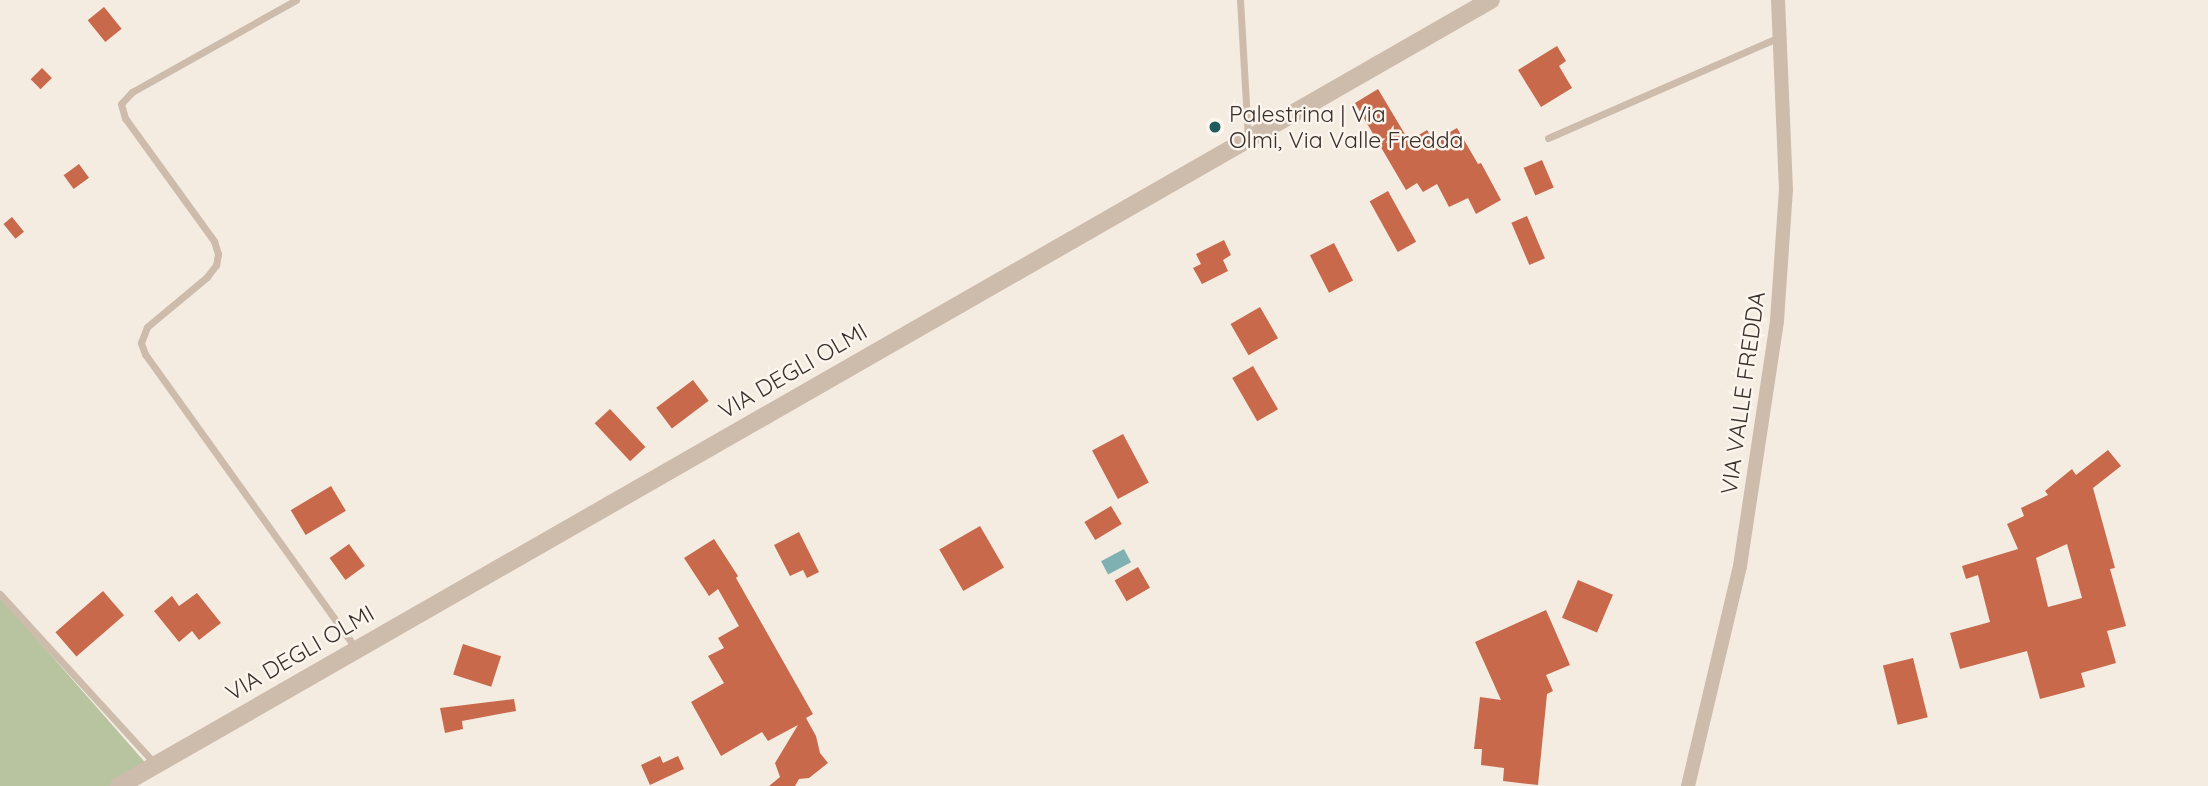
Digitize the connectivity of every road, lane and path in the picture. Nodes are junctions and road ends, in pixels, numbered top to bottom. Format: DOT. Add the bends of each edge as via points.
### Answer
graph roads {
  1 [pos="296,0"];
  2 [pos="1240,0"];
  3 [pos="1491,0"];
  4 [pos="1778,0"];
  5 [pos="1780,37"];
  6 [pos="1548,138"];
  7 [pos="1248,140"];
  8 [pos="0,594"];
  9 [pos="356,649"];
  10 [pos="156,765"];
  11 [pos="119,786"];
  12 [pos="1689,786"];
  1 -- 9 [label="lane" via="132,92 121,104 125,118 214,241 218,254 207,277 147,327 141,343"];
  2 -- 7 [label="lane"];
  3 -- 7 [label="street, VIA DEGLI OLMI"];
  4 -- 5 [label="street, VIA VALLE FREDDA"];
  5 -- 6 [label="lane"];
  5 -- 12 [label="street, VIA VALLE FREDDA" via="1786,190 1777,321 1740,566"];
  7 -- 9 [label="street, VIA DEGLI OLMI"];
  8 -- 10 [label="lane"];
  9 -- 10 [label="street, VIA DEGLI OLMI"];
  10 -- 11 [label="street, VIA DEGLI OLMI"];
}
